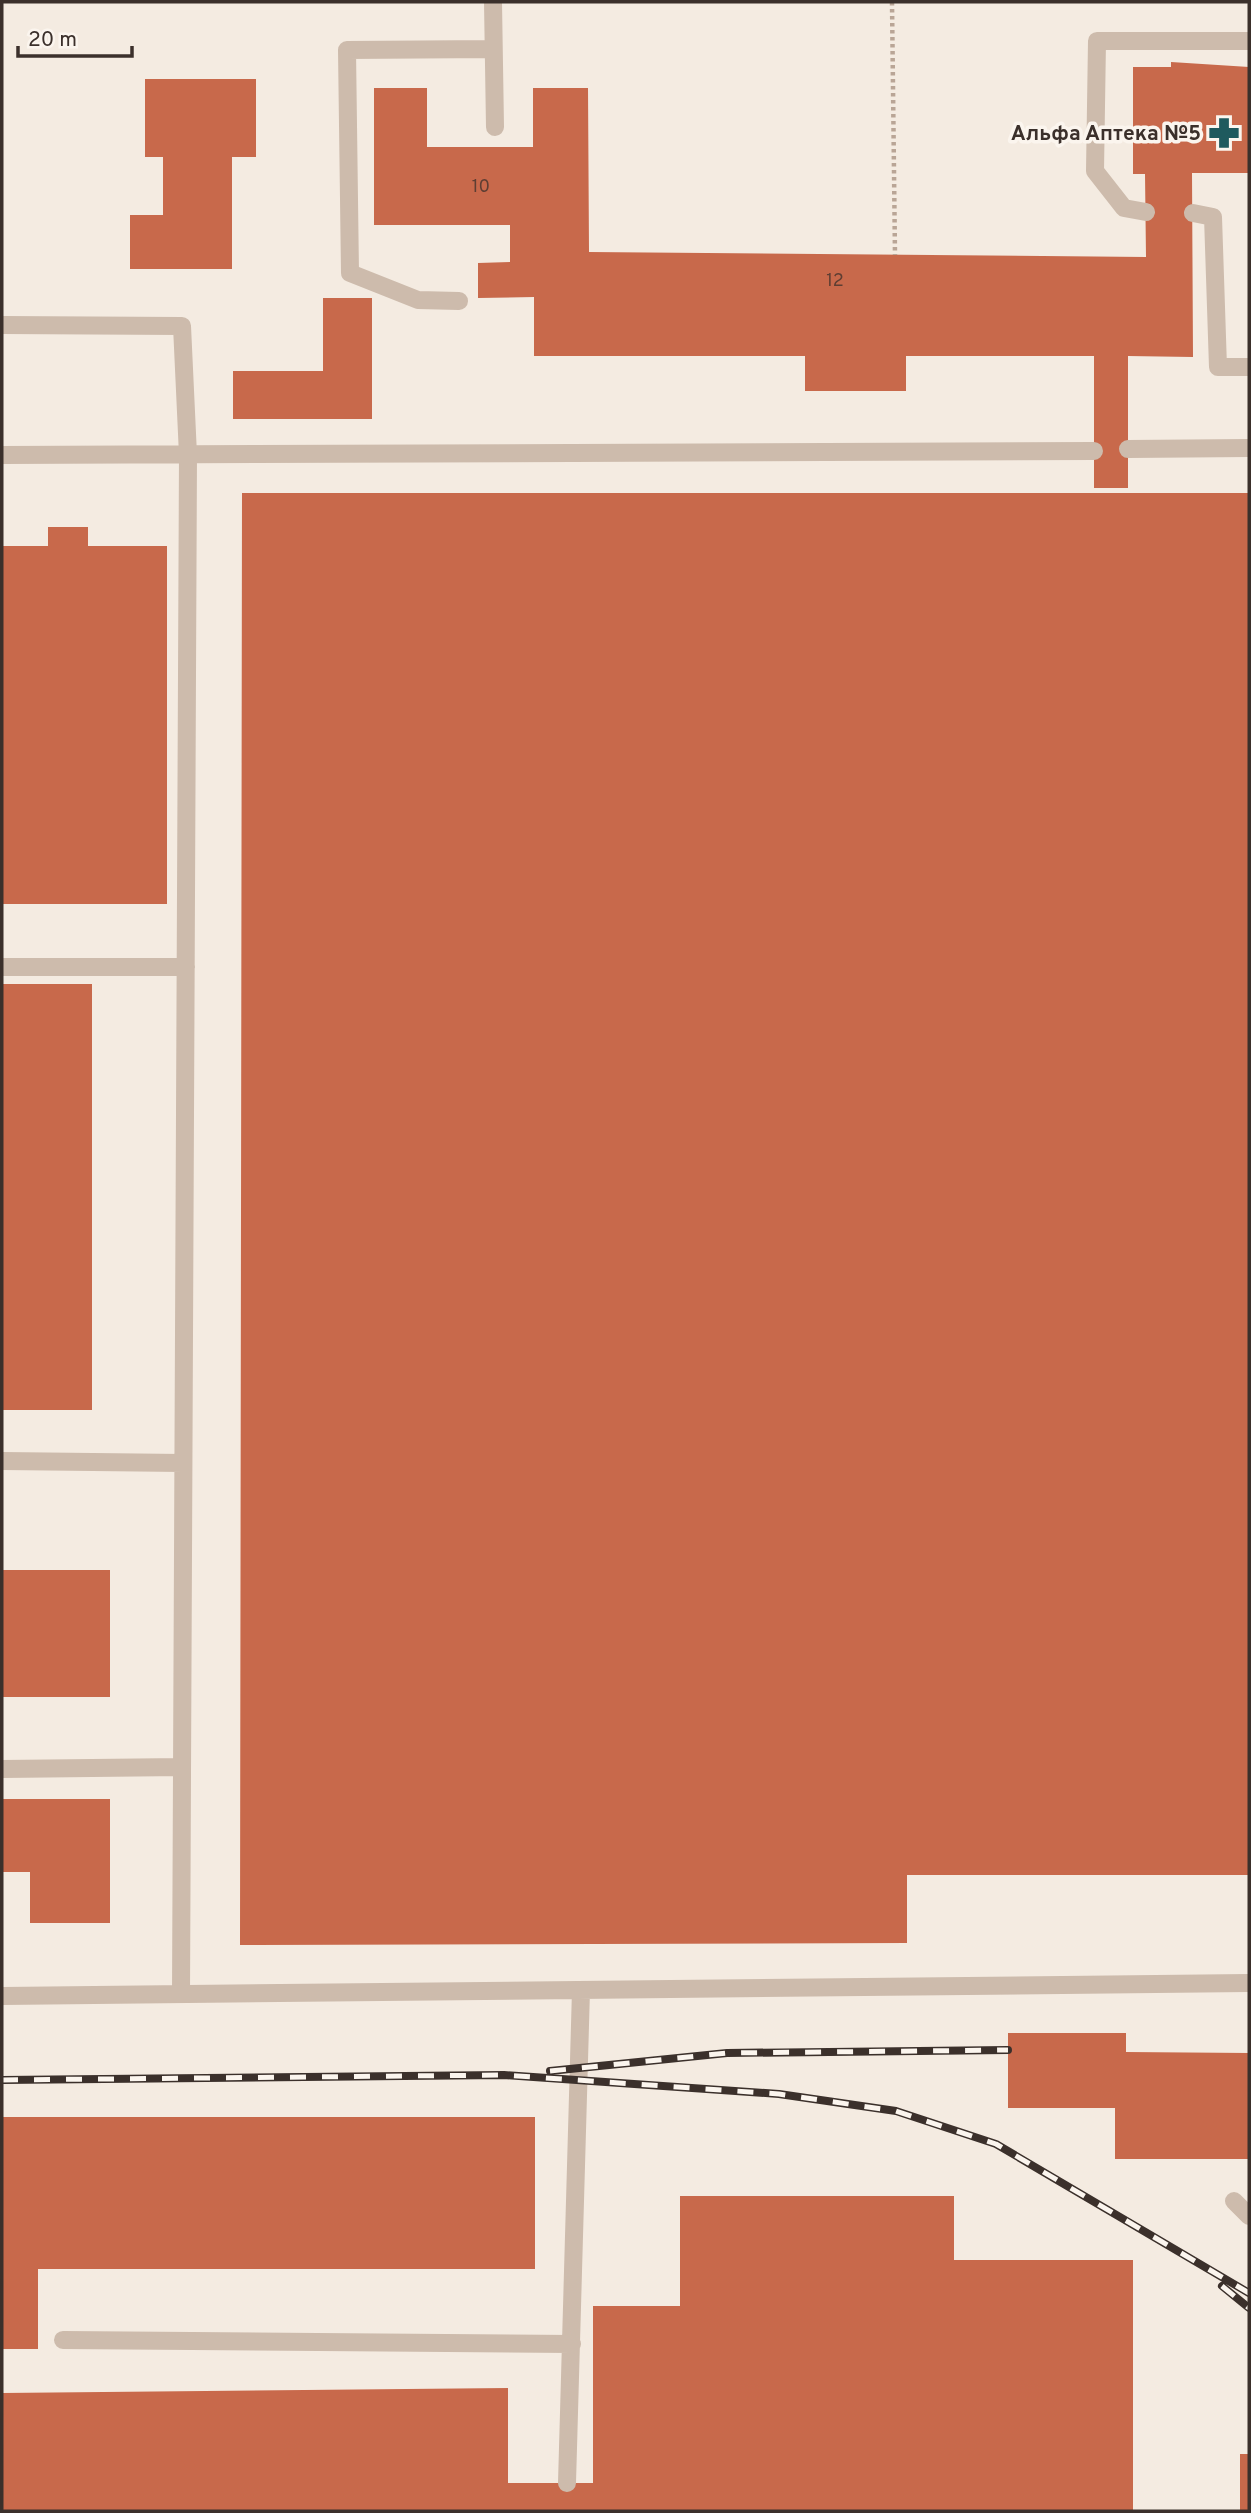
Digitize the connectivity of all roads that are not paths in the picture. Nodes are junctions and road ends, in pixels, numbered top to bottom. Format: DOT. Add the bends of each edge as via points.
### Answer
graph roads {
  1 [pos="493,2"];
  2 [pos="1249,41"];
  3 [pos="493,49"];
  4 [pos="495,127"];
  5 [pos="1146,212"];
  6 [pos="1193,213"];
  7 [pos="460,302"];
  8 [pos="2,325"];
  9 [pos="1249,367"];
  10 [pos="1128,449"];
  11 [pos="1249,449"];
  12 [pos="1094,451"];
  13 [pos="188,454"];
  14 [pos="2,455"];
  15 [pos="186,967"];
  16 [pos="2,968"];
  17 [pos="2,1461"];
  18 [pos="183,1463"];
  19 [pos="182,1768"];
  20 [pos="2,1769"];
  21 [pos="1249,1983"];
  22 [pos="581,1990"];
  23 [pos="181,1994"];
  24 [pos="2,1996"];
  25 [pos="1234,2201"];
  26 [pos="1249,2216"];
  27 [pos="63,2340"];
  28 [pos="572,2344"];
  29 [pos="567,2483"];
  1 -- 3 [label="lane"];
  2 -- 5 [label="lane" via="1097,41 1095,171 1124,208"];
  3 -- 4 [label="lane"];
  3 -- 7 [label="lane" via="347,50 350,273 418,300"];
  6 -- 9 [label="lane" via="1213,217 1218,366"];
  8 -- 13 [label="lane" via="182,326"];
  10 -- 11 [label="lane"];
  12 -- 13 [label="lane"];
  13 -- 14 [label="lane"];
  13 -- 15 [label="lane"];
  15 -- 16 [label="lane"];
  15 -- 18 [label="lane"];
  17 -- 18 [label="lane"];
  18 -- 19 [label="lane"];
  19 -- 20 [label="lane"];
  19 -- 23 [label="lane"];
  21 -- 22 [label="lane"];
  22 -- 23 [label="lane"];
  22 -- 28 [label="lane"];
  23 -- 24 [label="lane"];
  25 -- 26 [label="lane"];
  27 -- 28 [label="lane"];
  28 -- 29 [label="lane"];
}
